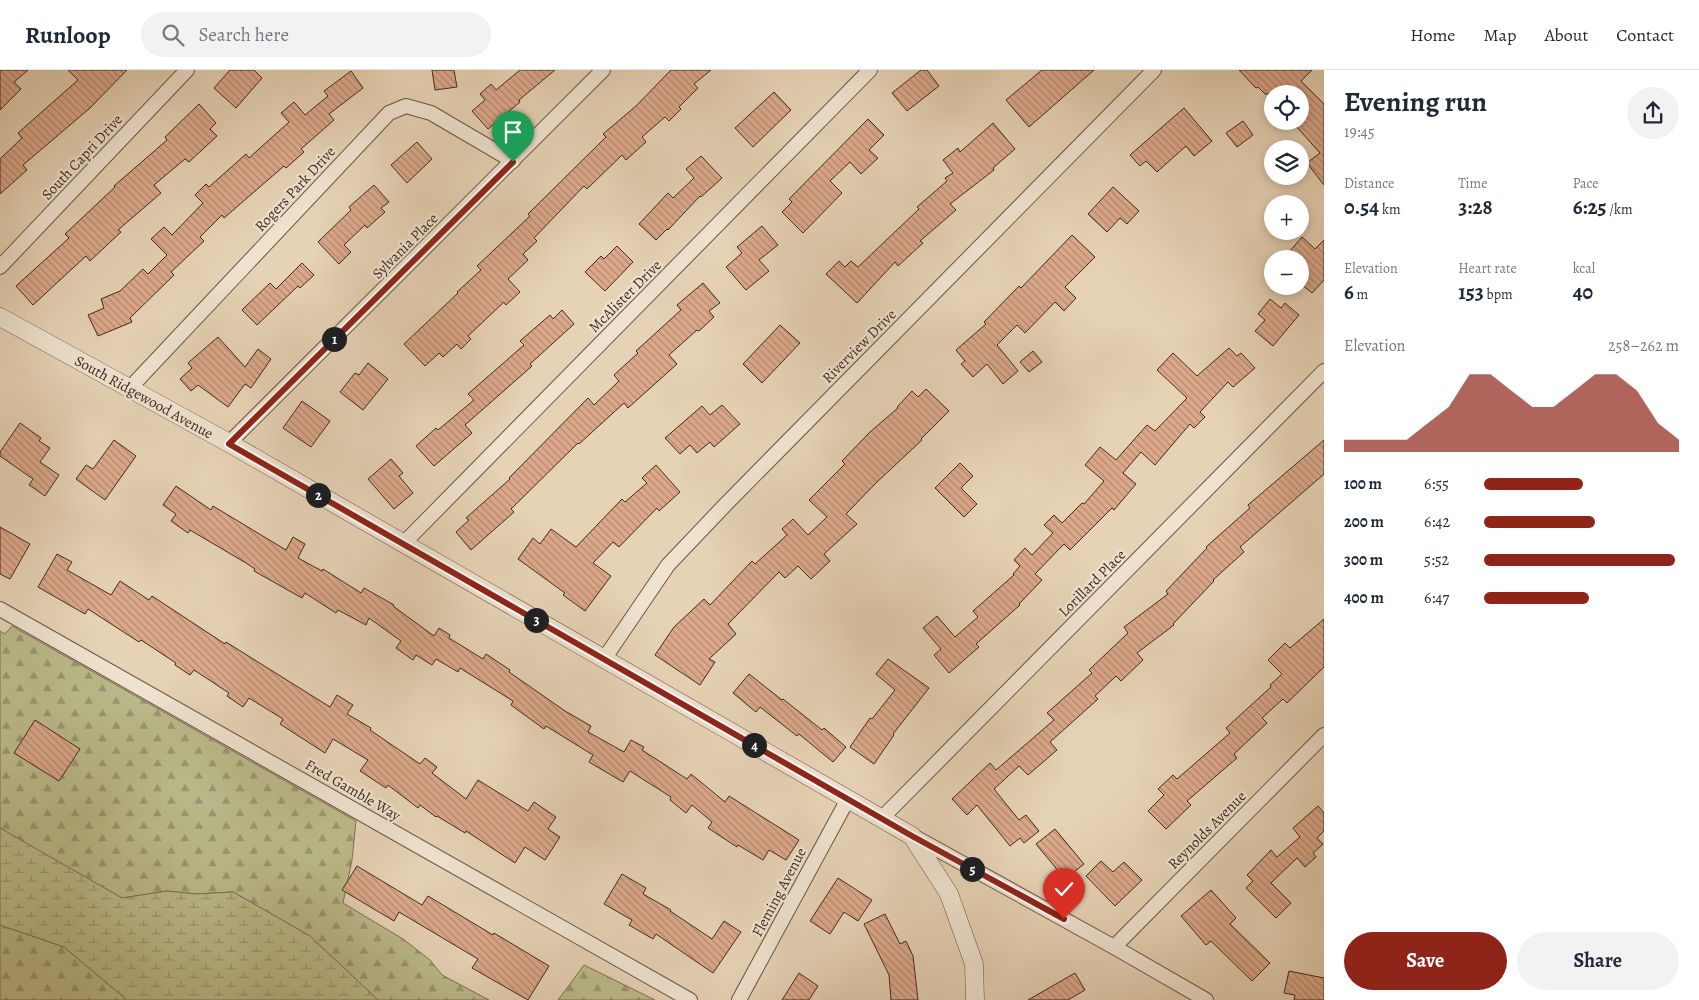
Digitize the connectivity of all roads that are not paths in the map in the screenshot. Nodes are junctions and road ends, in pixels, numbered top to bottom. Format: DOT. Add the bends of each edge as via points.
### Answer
graph roads {
  1 [pos="187,70"];
  2 [pos="603,70"];
  3 [pos="870,70"];
  4 [pos="1154,70"];
  5 [pos="513,162"];
  6 [pos="0,267"];
  7 [pos="0,317"];
  8 [pos="1324,371"];
  9 [pos="129,389"];
  10 [pos="229,444"];
  11 [pos="403,544"];
  12 [pos="0,609"];
  13 [pos="604,659"];
  14 [pos="1324,735"];
  15 [pos="848,799"];
  16 [pos="882,818"];
  17 [pos="912,836"];
  18 [pos="1114,947"];
  19 [pos="690,1000"];
  20 [pos="739,1000"];
  21 [pos="975,1000"];
  22 [pos="1206,1000"];
  1 -- 6 [label="street, South Capri Drive"];
  2 -- 5 [label="street, Sylvania Place"];
  3 -- 11 [label="street, McAlister Drive"];
  4 -- 13 [label="street, Riverview Drive" via="668,565"];
  5 -- 9 [label="street, Rogers Park Drive" via="431,113 406,106 389,113"];
  5 -- 10 [label="street, Sylvania Place"];
  7 -- 9 [label="street, South Ridgewood Avenue"];
  8 -- 16 [label="street, Lorillard Place"];
  9 -- 10 [label="street, South Ridgewood Avenue"];
  10 -- 11 [label="street, South Ridgewood Avenue"];
  11 -- 13 [label="street, South Ridgewood Avenue"];
  12 -- 19 [label="street, Fred Gamble Way"];
  13 -- 15 [label="street, South Ridgewood Avenue"];
  14 -- 18 [label="street, Reynolds Avenue"];
  15 -- 16 [label="street, South Ridgewood Avenue"];
  15 -- 20 [label="street, Fleming Avenue"];
  16 -- 17 [label="street, South Ridgewood Avenue"];
  17 -- 18 [label="street"];
  17 -- 21 [label="street, South Ridgewood Avenue" via="949,894 974,964"];
  18 -- 22 [label="street"];
}
